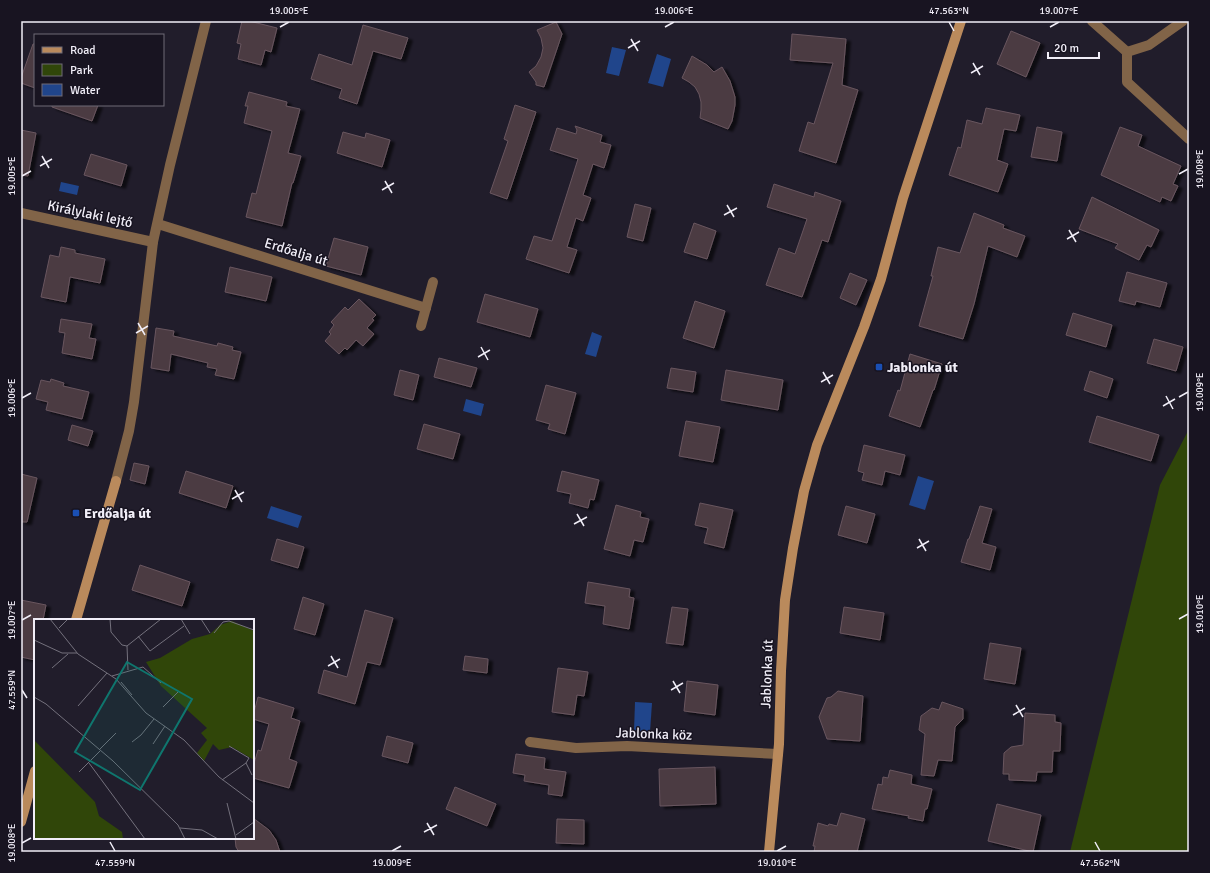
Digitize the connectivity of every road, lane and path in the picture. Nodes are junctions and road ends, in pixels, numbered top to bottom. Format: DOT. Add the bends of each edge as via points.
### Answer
graph roads {
  1 [pos="206,21"];
  2 [pos="960,21"];
  3 [pos="1092,21"];
  4 [pos="1183,21"];
  5 [pos="1127,52"];
  6 [pos="1189,139"];
  7 [pos="21,213"];
  8 [pos="158,224"];
  9 [pos="154,242"];
  10 [pos="433,282"];
  11 [pos="426,308"];
  12 [pos="421,326"];
  13 [pos="76,619"];
  14 [pos="530,742"];
  15 [pos="778,754"];
  16 [pos="34,775"];
  17 [pos="21,822"];
  18 [pos="769,852"];
  1 -- 8 [label="street"];
  2 -- 15 [label="street, Jablonka út" via="903,198 881,279 817,445 804,491 785,600"];
  3 -- 5 [label="street"];
  4 -- 5 [label="street" via="1149,45"];
  5 -- 6 [label="street" via="1127,82"];
  7 -- 9 [label="street, Királylaki lejtő"];
  8 -- 9 [label="street"];
  8 -- 11 [label="street, Erdőalja út"];
  9 -- 13 [label="street" via="129,431"];
  10 -- 11 [label="street"];
  11 -- 12 [label="street"];
  14 -- 15 [label="street, Jablonka köz" via="576,748 627,746"];
  15 -- 18 [label="street, Jablonka út"];
  16 -- 17 [label="street"];
}
